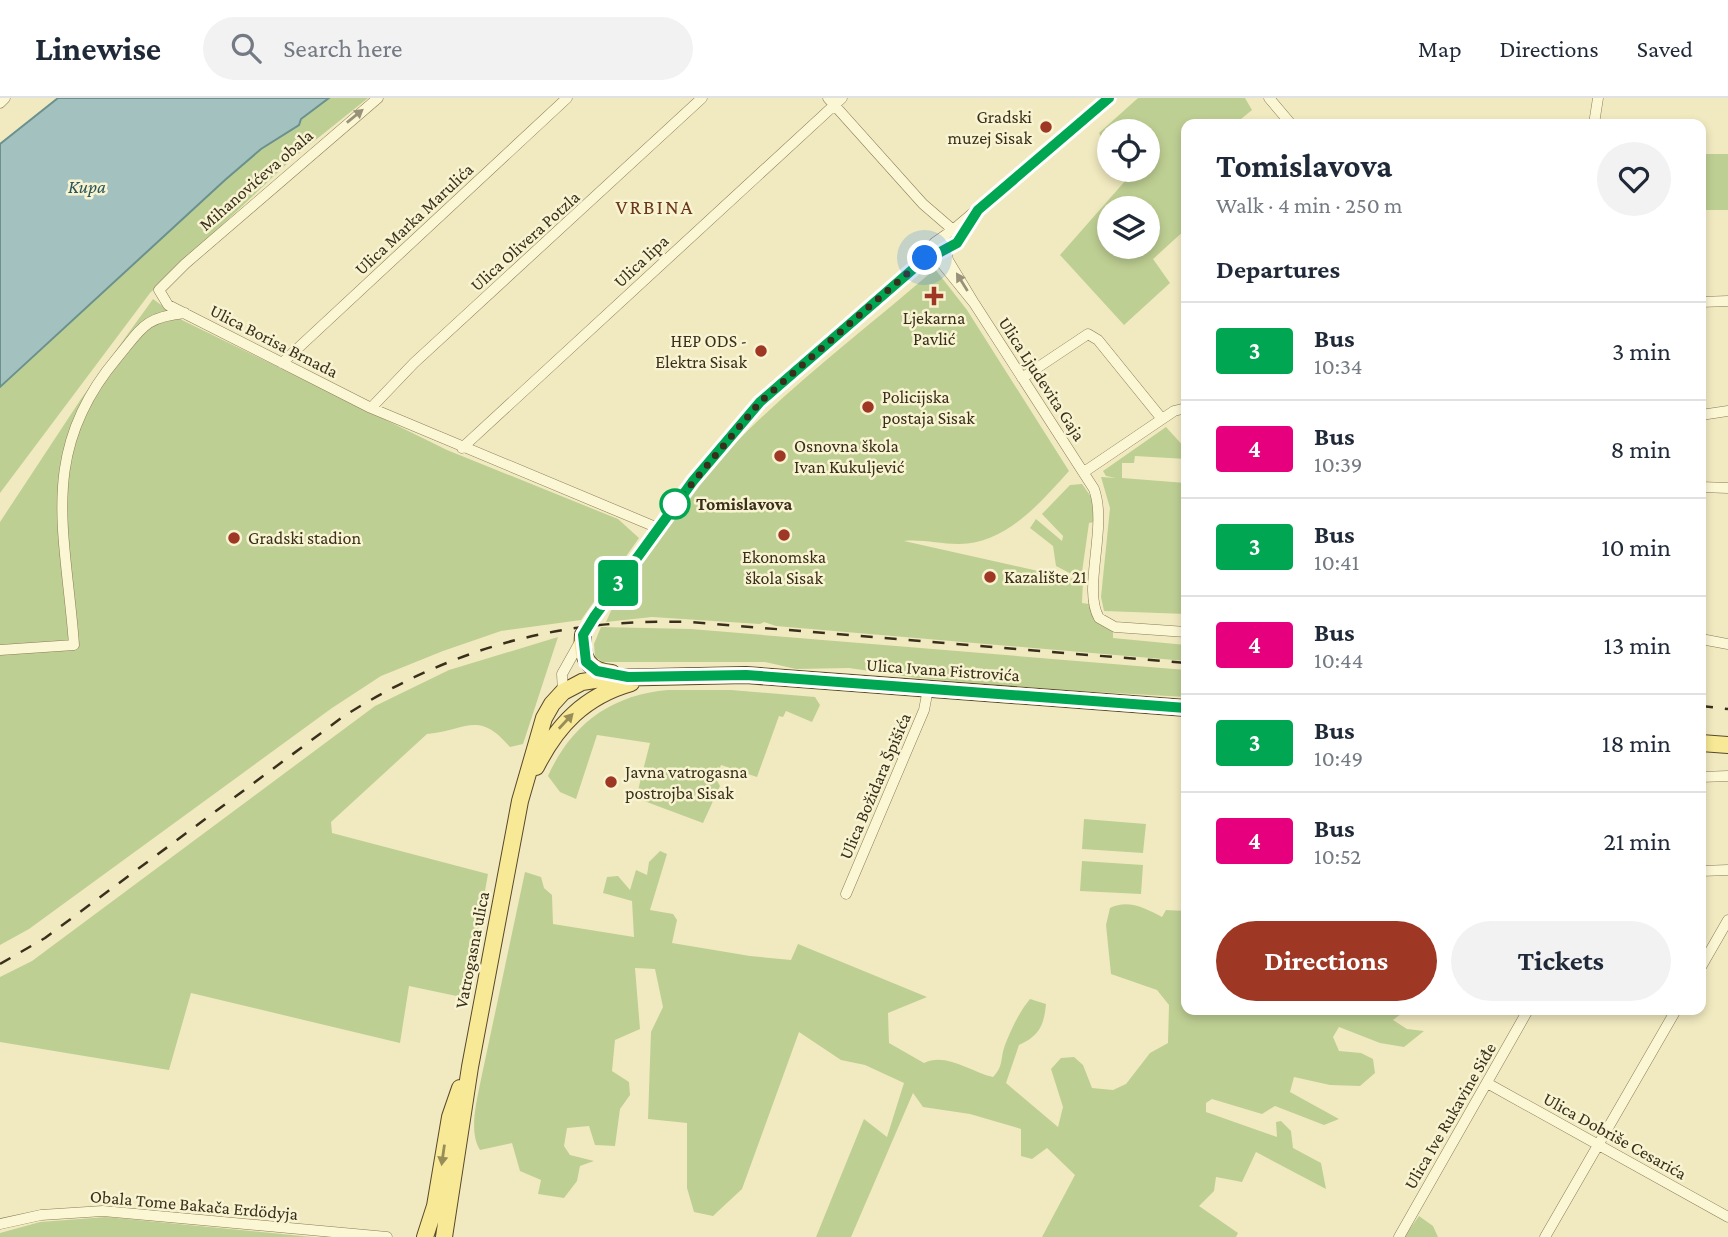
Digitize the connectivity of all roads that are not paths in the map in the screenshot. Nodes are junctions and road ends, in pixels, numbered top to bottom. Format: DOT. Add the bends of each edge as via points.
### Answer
graph roads {
  1 [pos="5,98"];
  2 [pos="378,98"];
  3 [pos="567,98"];
  4 [pos="702,98"];
  5 [pos="1109,98"];
  6 [pos="1269,98"];
  7 [pos="1591,98"];
  8 [pos="1598,98"];
  9 [pos="835,100"];
  10 [pos="0,103"];
  11 [pos="1276,103"];
  12 [pos="1287,119"];
  13 [pos="1593,119"];
  14 [pos="1594,119"];
  15 [pos="923,204"];
  16 [pos="978,210"];
  17 [pos="953,229"];
  18 [pos="942,237"];
  19 [pos="959,239"];
  20 [pos="938,251"];
  21 [pos="1706,302"];
  22 [pos="1728,302"];
  23 [pos="186,313"];
  24 [pos="282,363"];
  25 [pos="1022,378"];
  26 [pos="371,408"];
  27 [pos="1181,410"];
  28 [pos="1728,411"];
  29 [pos="1706,414"];
  30 [pos="1162,419"];
  31 [pos="462,447"];
  32 [pos="1084,472"];
  33 [pos="1706,487"];
  34 [pos="1728,488"];
  35 [pos="658,528"];
  36 [pos="1181,632"];
  37 [pos="583,635"];
  38 [pos="1706,640"];
  39 [pos="1728,644"];
  40 [pos="0,650"];
  41 [pos="662,676"];
  42 [pos="628,677"];
  43 [pos="928,689"];
  44 [pos="563,692"];
  45 [pos="1181,708"];
  46 [pos="1706,743"];
  47 [pos="1728,745"];
  48 [pos="1728,776"];
  49 [pos="1706,777"];
  50 [pos="520,801"];
  51 [pos="1728,870"];
  52 [pos="1706,871"];
  53 [pos="846,894"];
  54 [pos="1728,920"];
  55 [pos="1706,958"];
  56 [pos="1525,1015"];
  57 [pos="1673,1015"];
  58 [pos="470,1067"];
  59 [pos="1487,1083"];
  60 [pos="1598,1144"];
  61 [pos="1728,1217"];
  62 [pos="0,1224"];
  63 [pos="445,1231"];
  64 [pos="387,1237"];
  65 [pos="425,1237"];
  66 [pos="1399,1237"];
  67 [pos="1545,1237"];
  1 -- 10 [label="street"];
  23 -- 2 [label="street, Mihanovićeva obala, one-way" via="168,305 159,290 233,220"];
  3 -- 24 [label="street, Ulica Marka Marulića"];
  4 -- 26 [label="street, Ulica Olivera Potzla"];
  5 -- 16 [label="street"];
  6 -- 11 [label="street"];
  7 -- 13 [label="street"];
  8 -- 14 [label="street"];
  9 -- 15 [label="street"];
  9 -- 31 [label="street, Ulica lipa"];
  11 -- 12 [label="street"];
  15 -- 17 [label="street"];
  15 -- 18 [label="street"];
  16 -- 17 [label="street"];
  16 -- 19 [label="street"];
  17 -- 18 [label="street"];
  17 -- 19 [label="street"];
  18 -- 20 [label="street"];
  19 -- 20 [label="street"];
  20 -- 25 [label="street, Ulica Ljudevita Gaja"];
  20 -- 35 [label="street" via="760,402"];
  21 -- 22 [label="street"];
  23 -- 24 [label="street, Ulica Borisa Brnada"];
  23 -- 40 [label="street, Ulica Borisa Brnada" via="154,318 137,334 102,375 69,444 60,524 67,554 74,645"];
  24 -- 26 [label="street, Ulica Borisa Brnada"];
  25 -- 30 [label="street" via="1088,334 1098,340"];
  25 -- 32 [label="street, Ulica Ljudevita Gaja"];
  26 -- 31 [label="street, Ulica Borisa Brnada"];
  27 -- 30 [label="street"];
  28 -- 29 [label="street"];
  30 -- 32 [label="street"];
  31 -- 35 [label="street, Ulica Borisa Brnada"];
  32 -- 36 [label="street, Ulica Ljudevita Gaja" via="1100,509 1093,600 1099,618 1115,627"];
  33 -- 34 [label="street"];
  35 -- 37 [label="street"];
  37 -- 42 [label="main road" via="583,654 592,669"];
  37 -- 44 [label="street" via="562,674"];
  38 -- 39 [label="street"];
  41 -- 42 [label="main road"];
  41 -- 43 [label="main road, Ulica Ivana Fistrovića" via="746,675"];
  50 -- 41 [label="main road, one-way" via="550,740 570,715 609,690"];
  42 -- 44 [label="main road" via="582,682"];
  43 -- 45 [label="main road, Ulica Ivana Fistrovića"];
  43 -- 53 [label="street, Ulica Božidara Špišića" via="924,710"];
  44 -- 50 [label="main road, Vatrogasna ulica" via="544,718"];
  46 -- 47 [label="main road"];
  48 -- 49 [label="street"];
  50 -- 58 [label="main road, Vatrogasna ulica"];
  51 -- 52 [label="street"];
  54 -- 55 [label="street"];
  56 -- 59 [label="street, Ulica Ive Rukavine Siđe"];
  57 -- 60 [label="street"];
  58 -- 63 [label="main road, Vatrogasna ulica"];
  58 -- 65 [label="main road, one-way" via="450,1117"];
  59 -- 60 [label="street, Ulica Dobriše Cesarića"];
  59 -- 66 [label="street, Ulica Ive Rukavine Siđe"];
  60 -- 61 [label="street, Ulica Dobriše Cesarića"];
  60 -- 67 [label="street"];
  62 -- 64 [label="street, Obala Tome Bakača Erdödyja" via="41,1215 111,1212"];
}
